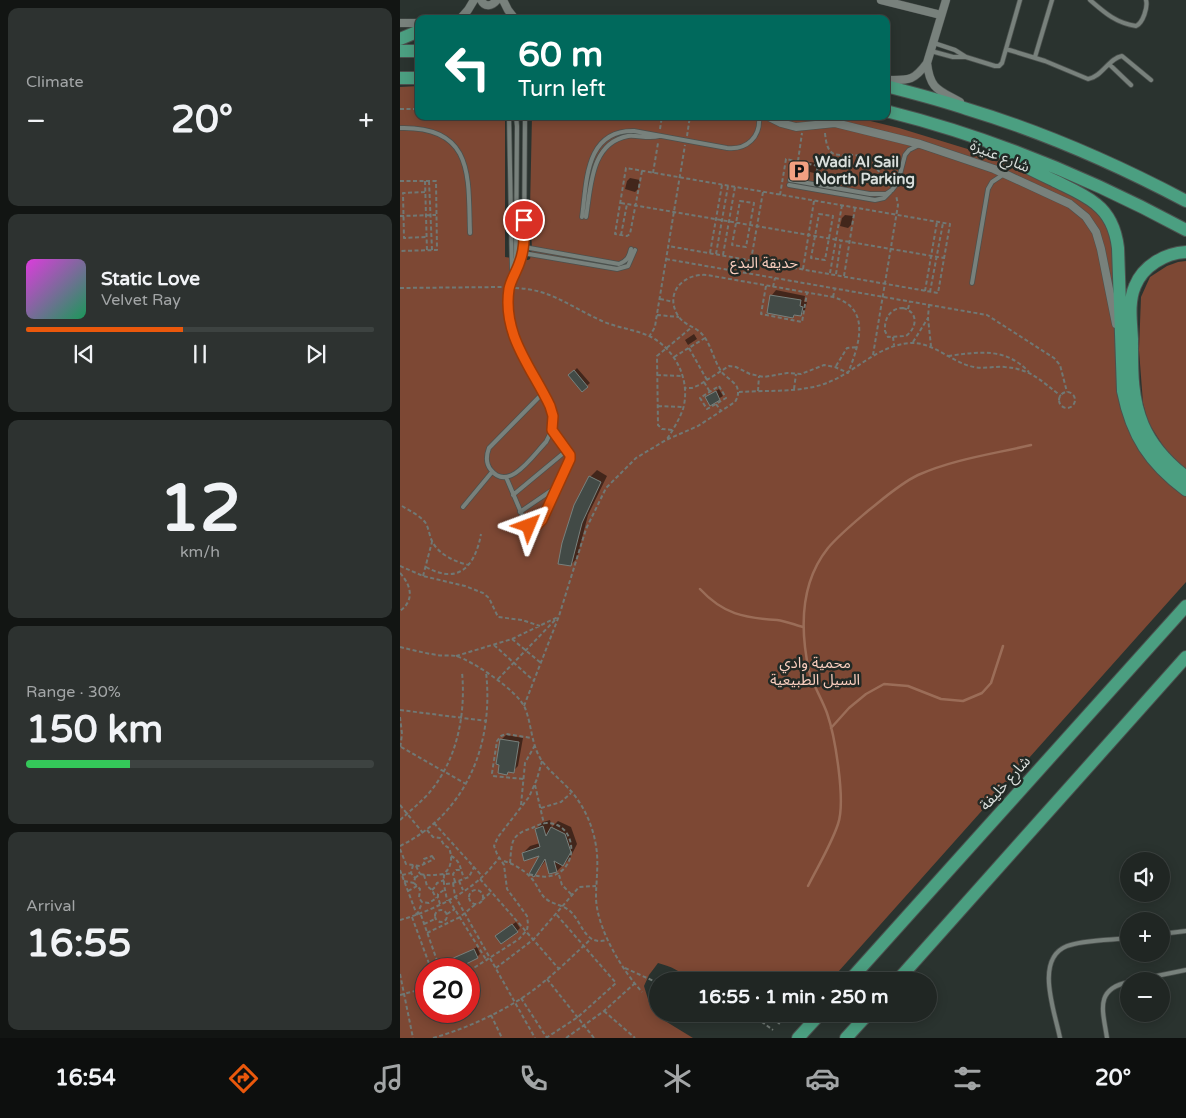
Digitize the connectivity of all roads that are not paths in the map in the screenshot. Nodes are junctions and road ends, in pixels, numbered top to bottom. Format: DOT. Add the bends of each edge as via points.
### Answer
graph roads {
  1 [pos="474,0"];
  2 [pos="481,0"];
  3 [pos="497,0"];
  4 [pos="503,0"];
  5 [pos="881,0"];
  6 [pos="946,0"];
  7 [pos="1020,0"];
  8 [pos="1052,0"];
  9 [pos="1090,0"];
  10 [pos="1146,0"];
  11 [pos="941,14"];
  12 [pos="463,15"];
  13 [pos="512,15"];
  14 [pos="400,22"];
  15 [pos="415,23"];
  16 [pos="415,33"];
  17 [pos="400,39"];
  18 [pos="933,43"];
  19 [pos="1006,49"];
  20 [pos="415,50"];
  21 [pos="400,51"];
  22 [pos="931,51"];
  23 [pos="966,57"];
  24 [pos="1035,57"];
  25 [pos="927,63"];
  26 [pos="1110,65"];
  27 [pos="400,78"];
  28 [pos="415,78"];
  29 [pos="890,80"];
  30 [pos="1151,80"];
  31 [pos="1131,84"];
  32 [pos="890,87"];
  33 [pos="968,109"];
  34 [pos="890,112"];
  35 [pos="509,120"];
  36 [pos="516,120"];
  37 [pos="525,120"];
  38 [pos="759,120"];
  39 [pos="775,120"];
  40 [pos="400,128"];
  41 [pos="988,142"];
  42 [pos="920,144"];
  43 [pos="1004,174"];
  44 [pos="790,180"];
  45 [pos="1150,182"];
  46 [pos="789,185"];
  47 [pos="891,191"];
  48 [pos="1186,191"];
  49 [pos="1186,201"];
  50 [pos="584,217"];
  51 [pos="1186,230"];
  52 [pos="470,234"];
  53 [pos="524,247"];
  54 [pos="1186,252"];
  55 [pos="523,253"];
  56 [pos="512,278"];
  57 [pos="972,283"];
  58 [pos="1122,345"];
  59 [pos="543,393"];
  60 [pos="552,430"];
  61 [pos="566,451"];
  62 [pos="492,472"];
  63 [pos="506,477"];
  64 [pos="1186,477"];
  65 [pos="556,488"];
  66 [pos="1186,490"];
  67 [pos="514,495"];
  68 [pos="463,507"];
  69 [pos="546,508"];
  70 [pos="521,514"];
  71 [pos="1186,598"];
  72 [pos="1186,606"];
  73 [pos="1152,644"];
  74 [pos="1186,657"];
  75 [pos="1186,931"];
  76 [pos="1170,933"];
  77 [pos="1120,939"];
  78 [pos="1186,970"];
  79 [pos="857,972"];
  80 [pos="905,972"];
  81 [pos="1170,973"];
  82 [pos="1120,984"];
  83 [pos="813,1022"];
  84 [pos="861,1022"];
  85 [pos="798,1038"];
  86 [pos="846,1038"];
  87 [pos="1060,1038"];
  88 [pos="1107,1038"];
  1 -- 12 [label="street"];
  2 -- 3 [label="street" via="487,5"];
  4 -- 13 [label="street"];
  5 -- 11 [label="street"];
  6 -- 11 [label="street"];
  7 -- 19 [label="lane"];
  8 -- 24 [label="lane"];
  9 -- 10 [label="lane" via="1113,19 1136,26 1141,22"];
  11 -- 18 [label="street"];
  14 -- 15 [label="street"];
  16 -- 17 [label="main road"];
  18 -- 22 [label="street"];
  18 -- 23 [label="lane"];
  19 -- 23 [label="lane" via="1002,63 997,66"];
  19 -- 24 [label="lane"];
  20 -- 21 [label="main road"];
  22 -- 23 [label="lane"];
  22 -- 25 [label="street"];
  24 -- 26 [label="lane" via="1088,79"];
  25 -- 29 [label="street" via="909,80"];
  25 -- 33 [label="street" via="932,84"];
  26 -- 30 [label="lane" via="1122,56"];
  26 -- 31 [label="lane"];
  27 -- 28 [label="main road"];
  32 -- 33 [label="main road"];
  33 -- 45 [label="main road" via="1076,148"];
  34 -- 41 [label="main road, شارع عنيزة"];
  35 -- 56 [label="lane"];
  36 -- 56 [label="lane" via="516,258"];
  37 -- 53 [label="lane"];
  38 -- 50 [label="lane" via="755,136 742,148 651,133 617,133 602,142 592,158"];
  39 -- 42 [label="street, شارع عنيزة" via="803,127 834,123"];
  40 -- 52 [label="lane" via="438,133 461,154 468,174"];
  41 -- 51 [label="main road, شارع عنيزة" via="1078,177"];
  41 -- 58 [label="main road" via="1011,158 1082,195 1106,214 1117,241"];
  42 -- 43 [label="street, شارع عنيزة"];
  42 -- 47 [label="lane" via="905,154 898,182"];
  43 -- 57 [label="lane" via="988,189"];
  43 -- 58 [label="street, شارع عنيزة" via="1070,204 1090,222 1101,249"];
  44 -- 47 [label="lane" via="875,195"];
  45 -- 48 [label="main road"];
  45 -- 49 [label="main road"];
  46 -- 47 [label="lane" via="875,200 884,198"];
  53 -- 55 [label="lane"];
  53 -- 55 [label="lane" via="619,264 633,250 628,266 617,269"];
  54 -- 64 [label="main road" via="1164,257 1145,271 1135,286 1131,310 1133,380 1138,413 1158,450"];
  55 -- 56 [label="lane"];
  56 -- 59 [label="lane" via="509,318 514,338"];
  58 -- 66 [label="main road" via="1124,391 1133,429 1160,469"];
  59 -- 60 [label="lane" via="552,411"];
  59 -- 62 [label="lane" via="488,448 486,459"];
  60 -- 61 [label="lane"];
  60 -- 63 [label="lane" via="546,442 515,475"];
  61 -- 65 [label="lane" via="570,459"];
  61 -- 67 [label="lane"];
  62 -- 63 [label="lane"];
  62 -- 68 [label="lane"];
  63 -- 67 [label="lane"];
  65 -- 69 [label="lane"];
  65 -- 70 [label="lane"];
  67 -- 70 [label="lane"];
  69 -- 70 [label="lane" via="534,517"];
  69 -- 70 [label="lane" via="536,526 529,526"];
  71 -- 73 [label="main road"];
  72 -- 73 [label="main road, شارع خليفة"];
  73 -- 79 [label="main road, شارع خليفة"];
  74 -- 80 [label="main road"];
  75 -- 76 [label="lane"];
  77 -- 87 [label="lane" via="1074,944 1062,948 1054,957 1048,980"];
  78 -- 81 [label="lane"];
  82 -- 88 [label="lane" via="1111,988 1104,999"];
  83 -- 85 [label="main road"];
  84 -- 86 [label="main road"];
}
